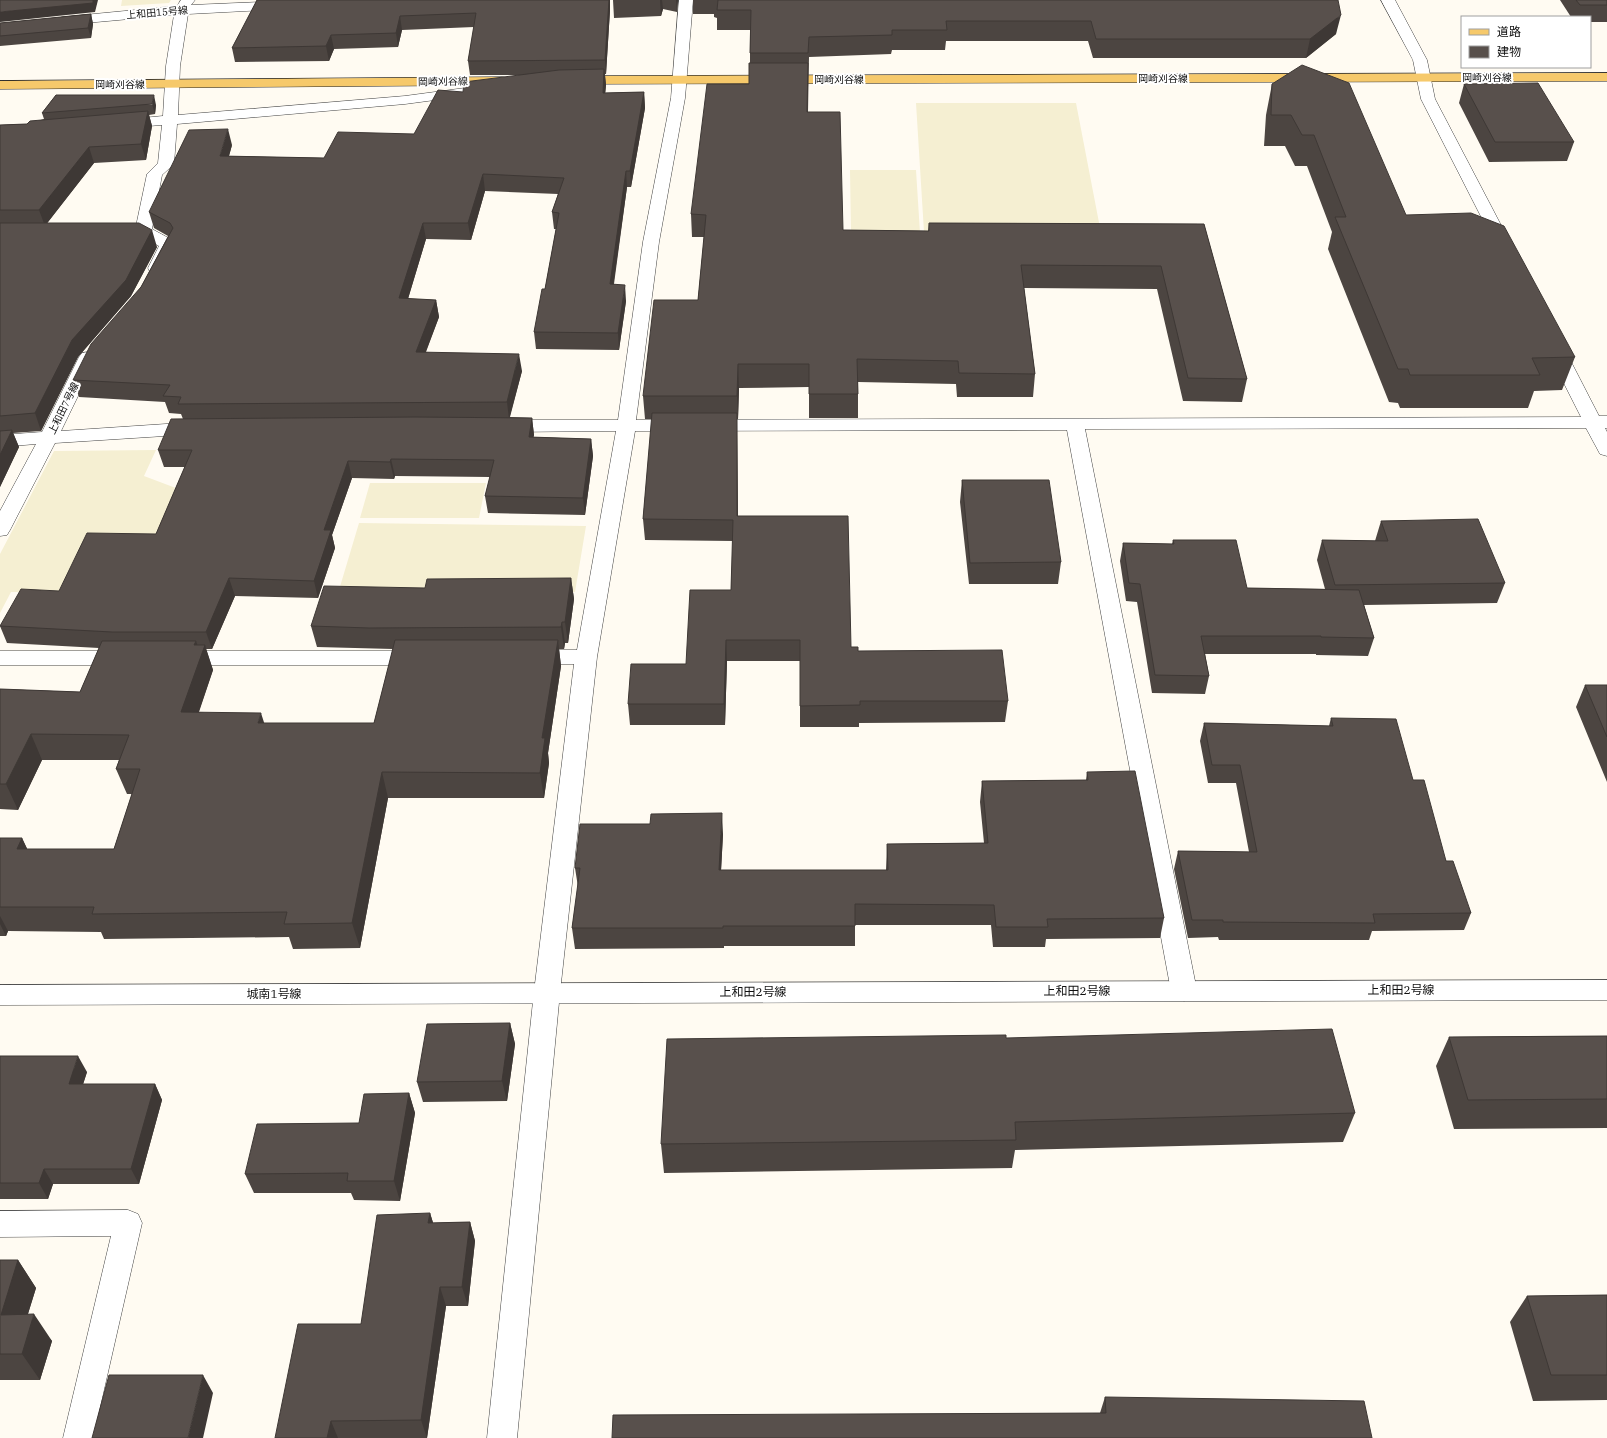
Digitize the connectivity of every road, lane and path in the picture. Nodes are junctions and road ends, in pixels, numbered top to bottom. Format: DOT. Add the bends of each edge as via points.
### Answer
graph roads {
  1 [pos="686,0"];
  2 [pos="1388,0"];
  3 [pos="300,4"];
  4 [pos="185,5"];
  5 [pos="48,22"];
  6 [pos="1607,77"];
  7 [pos="1422,78"];
  8 [pos="680,79"];
  9 [pos="562,80"];
  10 [pos="515,83"];
  11 [pos="172,84"];
  12 [pos="0,85"];
  13 [pos="170,120"];
  14 [pos="108,124"];
  15 [pos="1511,261"];
  16 [pos="150,279"];
  17 [pos="1546,331"];
  18 [pos="98,346"];
  19 [pos="1600,423"];
  20 [pos="1075,424"];
  21 [pos="482,426"];
  22 [pos="626,427"];
  23 [pos="214,428"];
  24 [pos="49,437"];
  25 [pos="0,441"];
  26 [pos="1607,450"];
  27 [pos="0,530"];
  28 [pos="515,657"];
  29 [pos="586,657"];
  30 [pos="0,658"];
  31 [pos="444,658"];
  32 [pos="1607,990"];
  33 [pos="1184,991"];
  34 [pos="547,992"];
  35 [pos="0,995"];
  36 [pos="0,1224"];
  37 [pos="78,1438"];
  38 [pos="502,1438"];
  1 -- 8 [label="street"];
  2 -- 7 [label="street" via="1420,60"];
  3 -- 4 [label="street, 上和田15号線"];
  4 -- 5 [label="street, 上和田15号線"];
  4 -- 11 [label="street"];
  6 -- 7 [label="main road, 岡崎刈谷線"];
  7 -- 8 [label="main road, 岡崎刈谷線"];
  7 -- 15 [label="street" via="1428,99"];
  8 -- 9 [label="main road, 岡崎刈谷線"];
  8 -- 22 [label="street" via="651,242"];
  10 -- 11 [label="main road, 岡崎刈谷線"];
  10 -- 13 [label="street" via="405,100"];
  11 -- 12 [label="main road, 岡崎刈谷線"];
  11 -- 13 [label="street"];
  13 -- 14 [label="street"];
  13 -- 16 [label="street" via="166,164 155,174 135,231 168,244"];
  17 -- 19 [label="street"];
  18 -- 24 [label="street, 上和田7号線" via="88,358"];
  19 -- 20 [label="street"];
  19 -- 26 [label="street"];
  20 -- 22 [label="street"];
  20 -- 33 [label="street"];
  21 -- 22 [label="street"];
  22 -- 29 [label="street"];
  23 -- 24 [label="street"];
  24 -- 25 [label="street"];
  24 -- 27 [label="street, 上和田7号線"];
  28 -- 29 [label="street"];
  29 -- 34 [label="street"];
  30 -- 31 [label="street"];
  32 -- 33 [label="street, 上和田2号線"];
  33 -- 34 [label="street, 上和田2号線"];
  34 -- 35 [label="street, 城南1号線"];
  34 -- 38 [label="street"];
  36 -- 37 [label="street" via="128,1223"];
}
